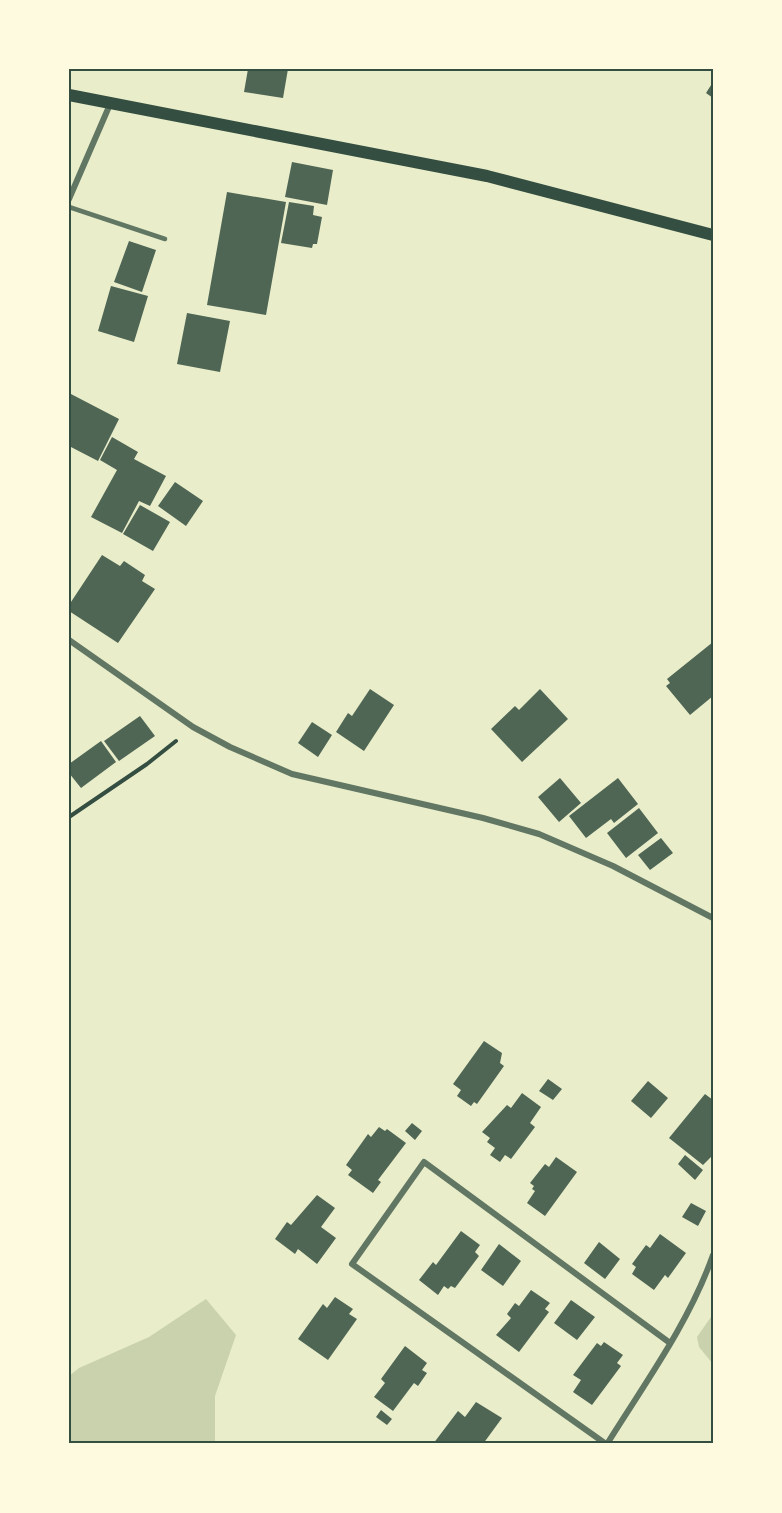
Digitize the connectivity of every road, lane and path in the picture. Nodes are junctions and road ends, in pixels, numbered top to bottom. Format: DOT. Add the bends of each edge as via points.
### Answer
graph roads {
  1 [pos="69,95"];
  2 [pos="111,101"];
  3 [pos="69,199"];
  4 [pos="69,207"];
  5 [pos="713,235"];
  6 [pos="165,239"];
  7 [pos="69,640"];
  8 [pos="193,727"];
  9 [pos="69,817"];
  10 [pos="713,918"];
  11 [pos="713,1256"];
  12 [pos="670,1343"];
  13 [pos="607,1444"];
  1 -- 2 [label="main road"];
  2 -- 3 [label="street"];
  2 -- 5 [label="main road" via="487,176"];
  4 -- 6 [label="lane"];
  7 -- 8 [label="street"];
  8 -- 9 [label="path"];
  8 -- 10 [label="street" via="292,774 539,834 613,866"];
  11 -- 12 [label="street" via="704,1282"];
  12 -- 13 [label="street"];
  12 -- 13 [label="street" via="424,1162 352,1264"];
}
